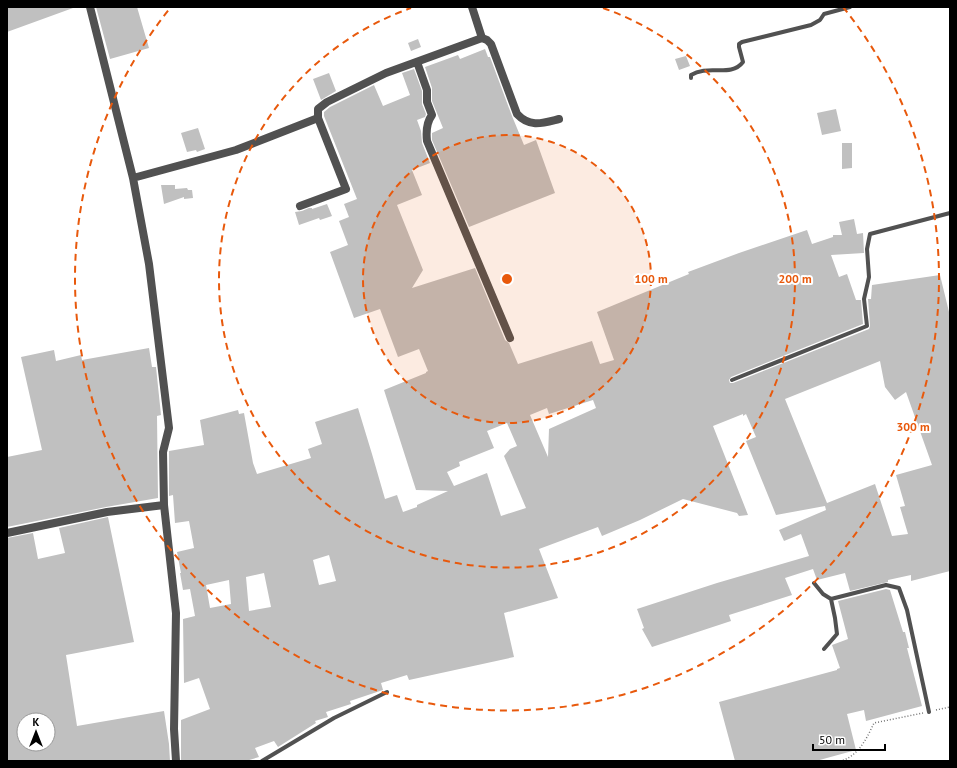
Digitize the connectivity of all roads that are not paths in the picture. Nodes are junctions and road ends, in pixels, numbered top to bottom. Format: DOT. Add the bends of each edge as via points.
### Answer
graph roads {
  1 [pos="90,7"];
  2 [pos="472,7"];
  3 [pos="850,7"];
  4 [pos="482,38"];
  5 [pos="417,62"];
  6 [pos="691,78"];
  7 [pos="318,118"];
  8 [pos="559,119"];
  9 [pos="133,178"];
  10 [pos="300,206"];
  11 [pos="950,213"];
  12 [pos="510,338"];
  13 [pos="732,380"];
  14 [pos="164,505"];
  15 [pos="7,533"];
  16 [pos="814,583"];
  17 [pos="831,599"];
  18 [pos="824,649"];
  19 [pos="387,692"];
  20 [pos="929,712"];
  21 [pos="176,761"];
  22 [pos="262,761"];
  1 -- 9 [label="street"];
  2 -- 4 [label="street"];
  3 -- 6 [label="lane" via="824,14 811,25 742,42 739,44 743,62 740,65 726,71 697,71"];
  4 -- 5 [label="street"];
  4 -- 8 [label="street" via="491,44 518,114 523,120 542,124"];
  5 -- 7 [label="street" via="386,73 327,102 318,109"];
  5 -- 12 [label="street" via="432,115 426,130 427,141"];
  7 -- 9 [label="street" via="236,150"];
  7 -- 10 [label="street" via="346,190"];
  9 -- 14 [label="street" via="149,264 169,428 163,452"];
  11 -- 13 [label="lane" via="870,234 867,249 869,277 864,299 867,326"];
  14 -- 15 [label="street" via="107,512"];
  14 -- 21 [label="street" via="176,613"];
  16 -- 17 [label="lane"];
  17 -- 18 [label="lane" via="837,634"];
  17 -- 20 [label="lane" via="886,585 898,588 907,610"];
  19 -- 22 [label="lane" via="334,718"];
}
